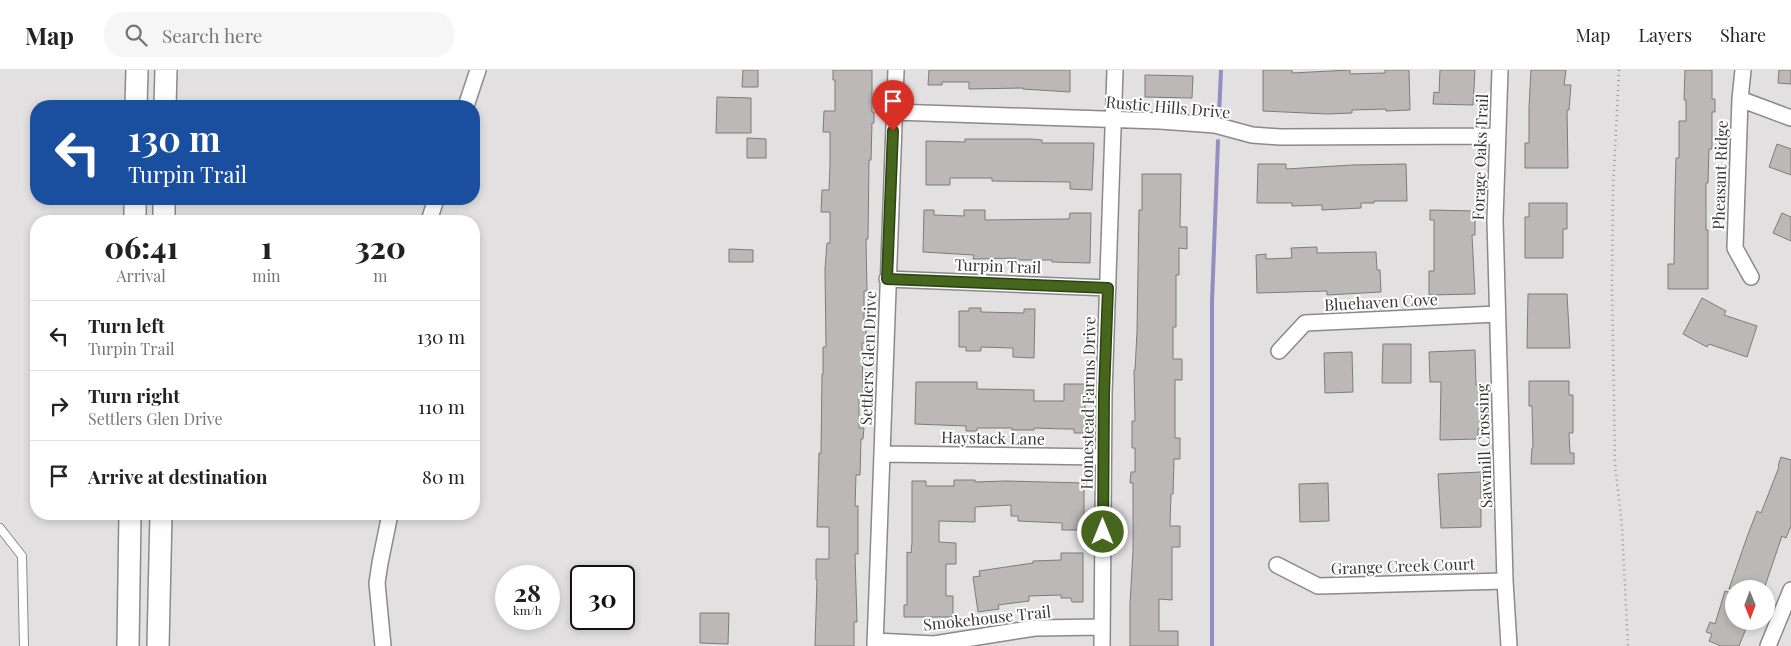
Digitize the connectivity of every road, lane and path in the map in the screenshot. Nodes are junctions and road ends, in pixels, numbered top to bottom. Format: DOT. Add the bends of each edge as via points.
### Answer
graph roads {
  1 [pos="137,70"];
  2 [pos="166,70"];
  3 [pos="478,70"];
  4 [pos="896,70"];
  5 [pos="1115,70"];
  6 [pos="1500,70"];
  7 [pos="1619,70"];
  8 [pos="1743,70"];
  9 [pos="1740,99"];
  10 [pos="136,100"];
  11 [pos="165,100"];
  12 [pos="468,100"];
  13 [pos="894,112"];
  14 [pos="1113,118"];
  15 [pos="1791,118"];
  16 [pos="1497,136"];
  17 [pos="1495,245"];
  18 [pos="1751,277"];
  19 [pos="887,279"];
  20 [pos="1108,288"];
  21 [pos="1497,314"];
  22 [pos="1279,351"];
  23 [pos="883,454"];
  24 [pos="1104,457"];
  25 [pos="130,520"];
  26 [pos="161,520"];
  27 [pos="389,520"];
  28 [pos="0,528"];
  29 [pos="1278,565"];
  30 [pos="1505,581"];
  31 [pos="1791,590"];
  32 [pos="1102,627"];
  33 [pos="875,644"];
  34 [pos="24,646"];
  35 [pos="128,646"];
  36 [pos="158,646"];
  37 [pos="383,646"];
  38 [pos="1102,646"];
  39 [pos="1509,646"];
  40 [pos="1628,646"];
  41 [pos="1768,646"];
  1 -- 10 [label="main road"];
  2 -- 11 [label="main road"];
  3 -- 12 [label="street"];
  4 -- 13 [label="street, Settlers Glen Drive"];
  5 -- 14 [label="street, Homestead Farms Drive"];
  6 -- 16 [label="street, Forage Oaks Trail"];
  7 -- 40 [label="path" via="1612,190 1612,284 1616,464"];
  8 -- 9 [label="street, Pheasant Ridge"];
  9 -- 15 [label="street"];
  9 -- 18 [label="street, Pheasant Ridge" via="1735,248"];
  13 -- 14 [label="street, Rustic Hills Drive"];
  13 -- 19 [label="street, Settlers Glen Drive"];
  14 -- 16 [label="street, Rustic Hills Drive" via="1215,125 1252,135 1280,137"];
  14 -- 20 [label="street, Homestead Farms Drive"];
  16 -- 17 [label="street, Forage Oaks Trail"];
  17 -- 21 [label="street, Sawmill Crossing"];
  19 -- 20 [label="street, Turpin Trail"];
  19 -- 23 [label="street, Settlers Glen Drive"];
  20 -- 24 [label="street, Homestead Farms Drive"];
  21 -- 22 [label="street, Bluehaven Cove" via="1306,323"];
  21 -- 30 [label="street, Sawmill Crossing"];
  23 -- 24 [label="street, Haystack Lane"];
  23 -- 33 [label="street, Settlers Glen Drive"];
  24 -- 32 [label="street, Homestead Farms Drive"];
  25 -- 35 [label="main road"];
  26 -- 36 [label="main road"];
  27 -- 37 [label="street" via="377,583"];
  28 -- 34 [label="lane" via="22,556"];
  29 -- 30 [label="street, Grange Creek Court" via="1318,586"];
  30 -- 39 [label="street, Sawmill Crossing"];
  31 -- 41 [label="street"];
  32 -- 33 [label="street, Smokehouse Trail" via="1035,628 934,644"];
  32 -- 38 [label="street, Homestead Farms Drive"];
}
